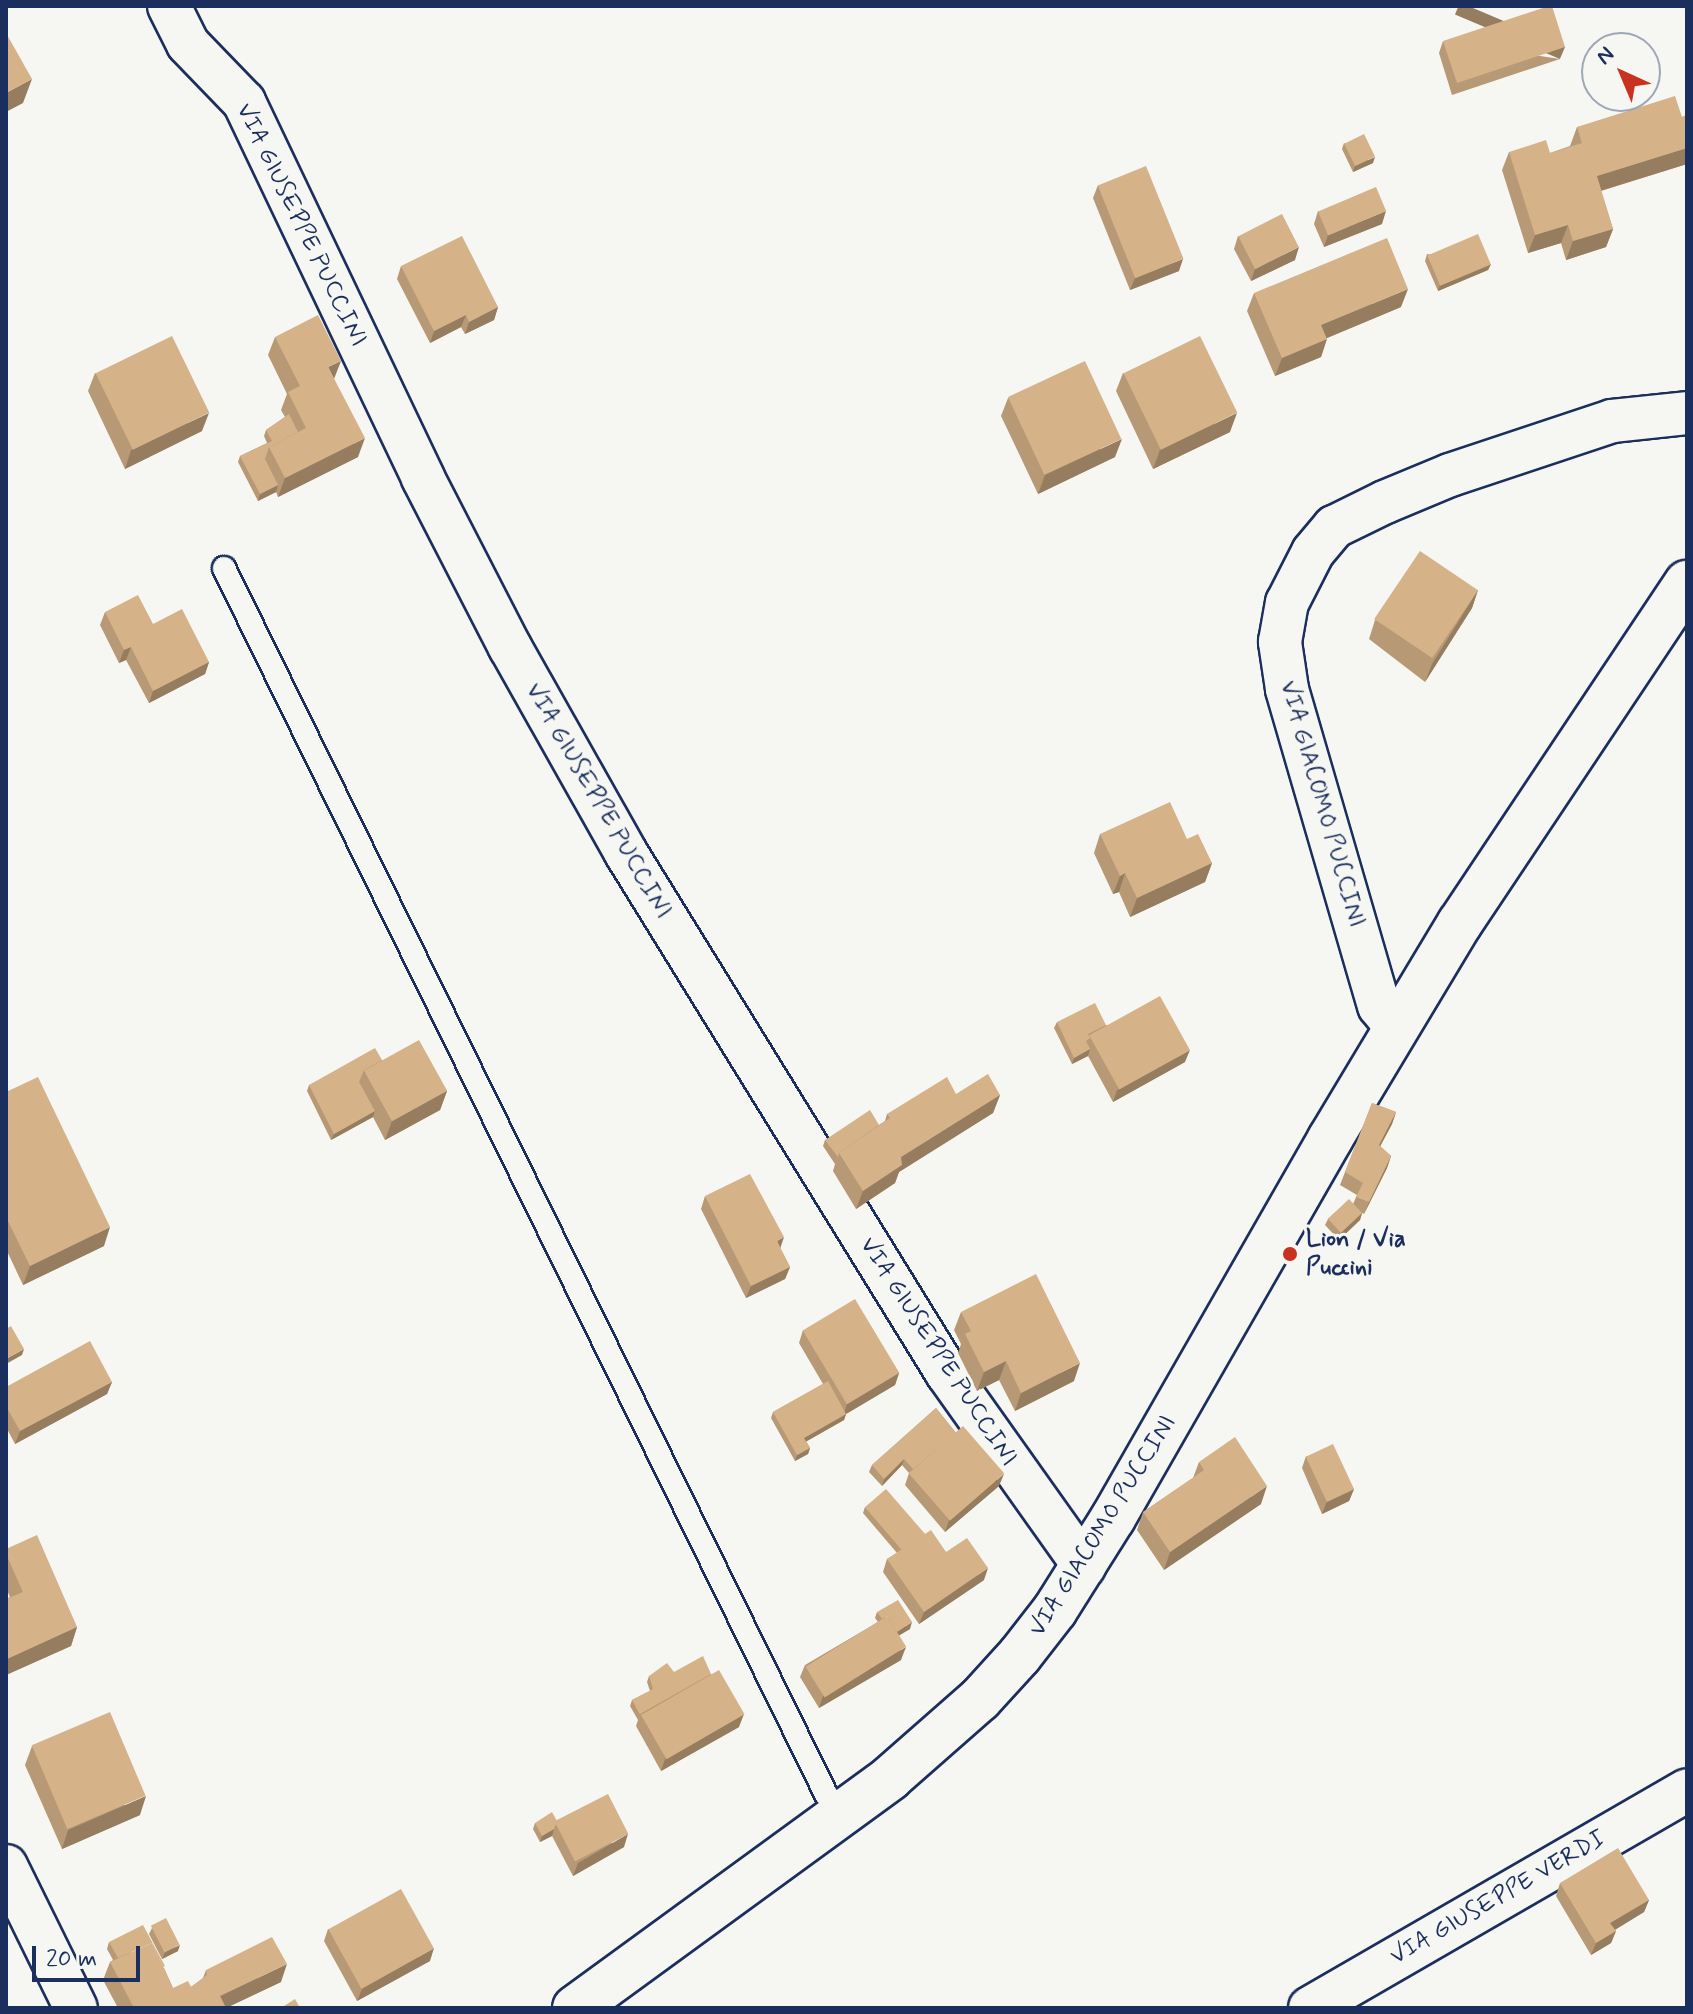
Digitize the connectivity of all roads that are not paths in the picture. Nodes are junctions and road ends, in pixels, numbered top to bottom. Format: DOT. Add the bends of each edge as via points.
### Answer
graph roads {
  1 [pos="169,6"];
  2 [pos="1687,413"];
  3 [pos="224,568"];
  4 [pos="1687,583"];
  5 [pos="1397,1028"];
  6 [pos="1084,1566"];
  7 [pos="1687,1790"];
  8 [pos="841,1815"];
  9 [pos="6,1866"];
  10 [pos="76,2008"];
  11 [pos="575,2008"];
  12 [pos="1310,2008"];
  1 -- 6 [label="street, VIA GIUSEPPE PUCCINI" via="188,44 244,102 423,478 626,853 947,1373"];
  2 -- 5 [label="street, VIA GIACOMO PUCCINI" via="1612,421 1385,502 1334,527 1313,552 1287,603 1280,642 1287,689 1379,1006"];
  3 -- 8 [label="lane" via="826,1794"];
  4 -- 5 [label="street, VIA GIACOMO PUCCINI" via="1552,781"];
  5 -- 6 [label="street, VIA GIACOMO PUCCINI"];
  6 -- 8 [label="street, VIA GIACOMO PUCCINI" via="1020,1655 980,1699"];
  7 -- 12 [label="street, VIA GIUSEPPE VERDI"];
  8 -- 11 [label="street, VIA GIACOMO PUCCINI"];
  9 -- 10 [label="street"];
}
